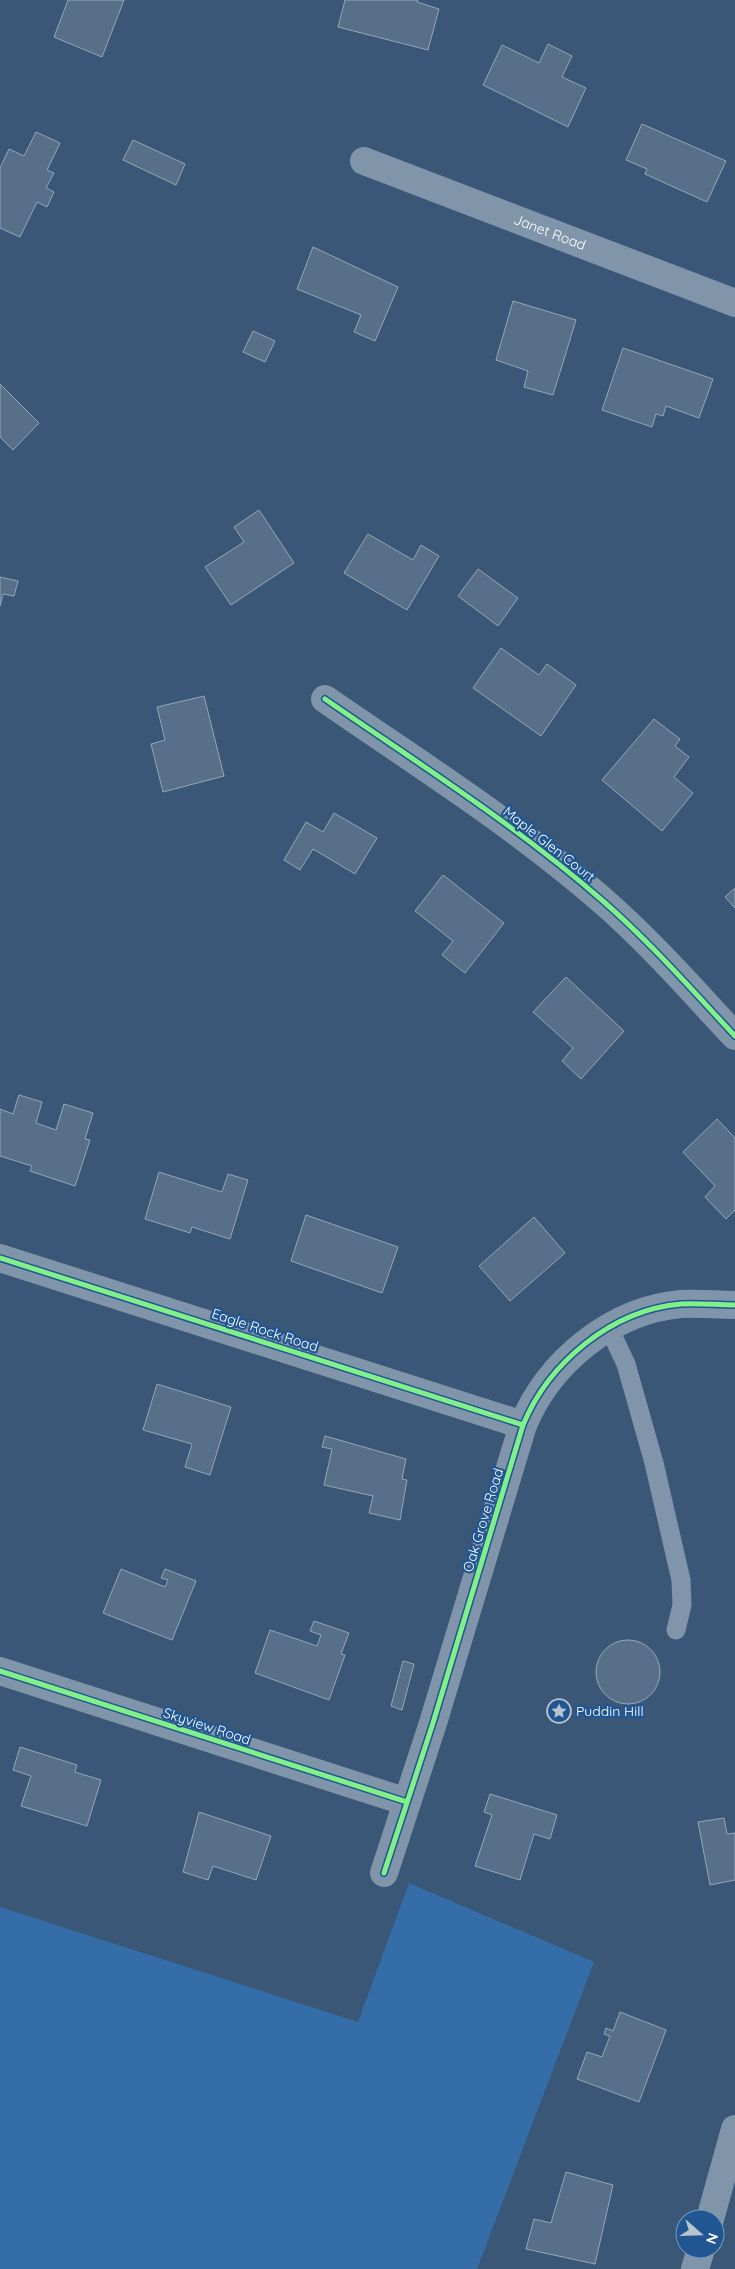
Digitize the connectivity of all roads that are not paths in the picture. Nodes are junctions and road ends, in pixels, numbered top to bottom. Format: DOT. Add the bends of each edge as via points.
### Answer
graph roads {
  1 [pos="364,161"];
  2 [pos="735,303"];
  3 [pos="325,699"];
  4 [pos="735,1036"];
  5 [pos="0,1258"];
  6 [pos="735,1305"];
  7 [pos="609,1328"];
  8 [pos="523,1425"];
  9 [pos="676,1630"];
  10 [pos="0,1670"];
  11 [pos="407,1802"];
  12 [pos="384,1873"];
  13 [pos="735,2129"];
  14 [pos="713,2209"];
  1 -- 2 [label="street, Janet Road"];
  3 -- 4 [label="street, Maple Glen Court" via="514,829 574,876 633,929"];
  5 -- 8 [label="street, Eagle Rock Road"];
  6 -- 7 [label="street, Oak Grove Road" via="681,1304 643,1312"];
  7 -- 8 [label="street, Oak Grove Road" via="556,1372 539,1393"];
  7 -- 9 [label="lane" via="629,1373 654,1463 678,1570 682,1605"];
  8 -- 11 [label="street, Oak Grove Road"];
  10 -- 11 [label="street, Skyview Road"];
  11 -- 12 [label="street, Oak Grove Road"];
  13 -- 14 [label="street"];
}
